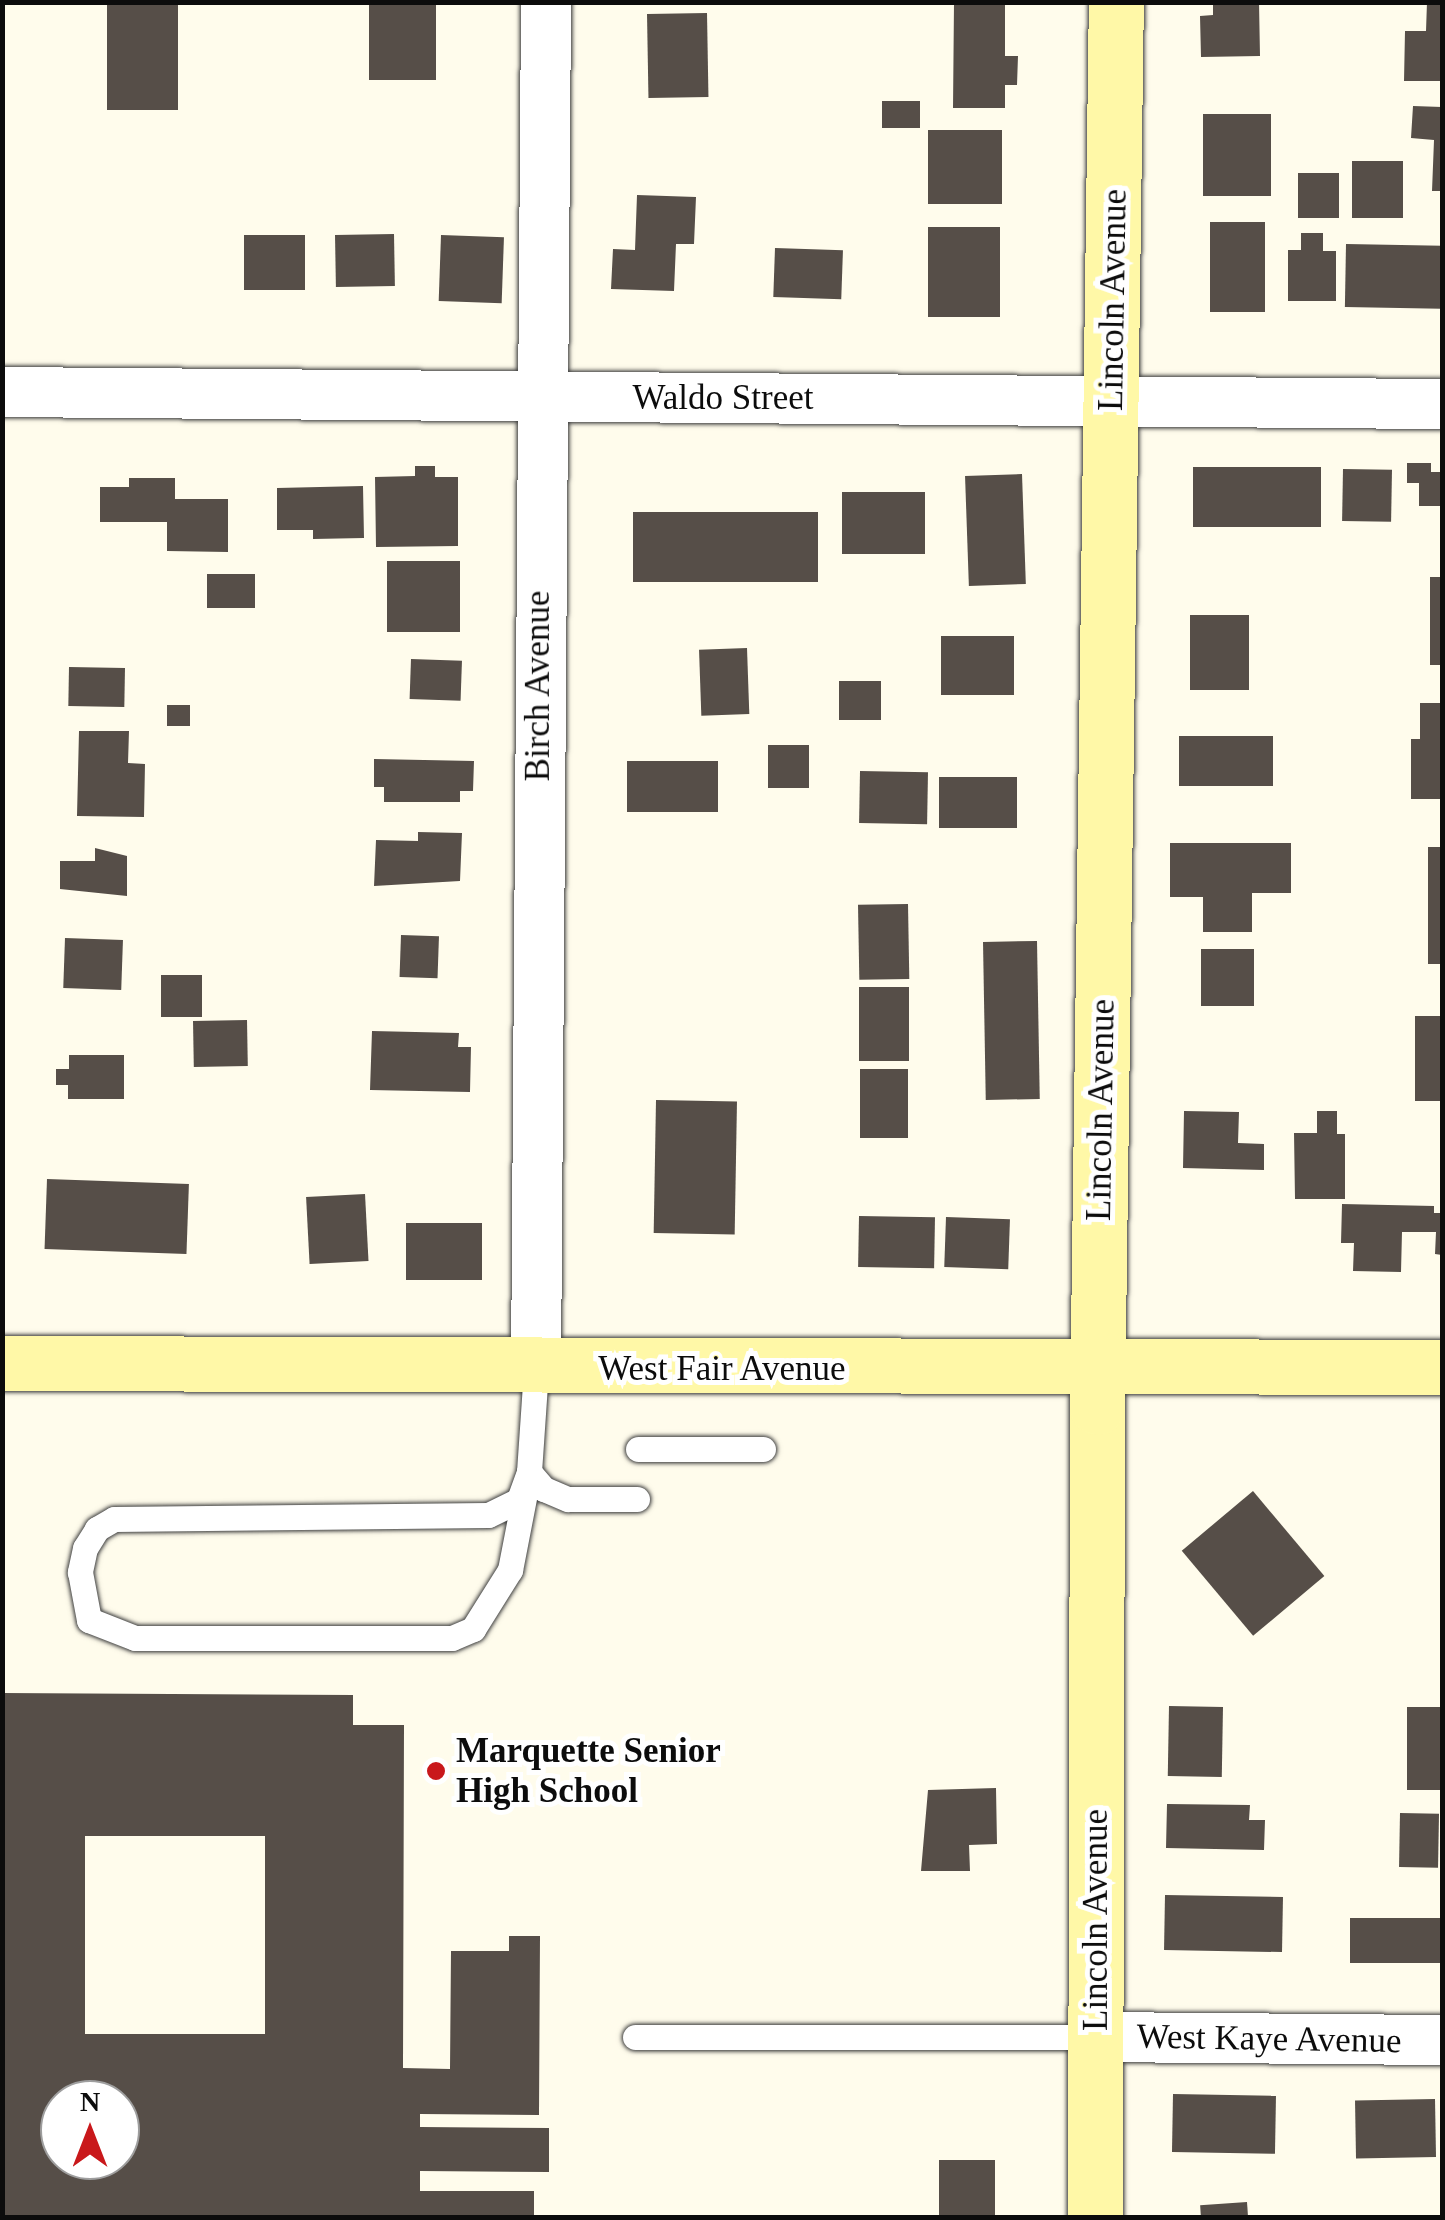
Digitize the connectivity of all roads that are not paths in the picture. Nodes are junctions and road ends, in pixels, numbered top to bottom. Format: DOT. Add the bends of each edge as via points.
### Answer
graph roads {
  1 [pos="546,2"];
  2 [pos="1116,2"];
  3 [pos="2,392"];
  4 [pos="540,396"];
  5 [pos="1112,401"];
  6 [pos="1442,404"];
  7 [pos="2,1363"];
  8 [pos="1098,1367"];
  9 [pos="1442,1367"];
  10 [pos="536,1369"];
  11 [pos="638,1449"];
  12 [pos="763,1449"];
  13 [pos="530,1472"];
  14 [pos="638,1499"];
  15 [pos="635,2037"];
  16 [pos="1096,2037"];
  17 [pos="1442,2040"];
  18 [pos="1095,2218"];
  1 -- 4 [label="street, Birch Avenue"];
  2 -- 5 [label="street, Lincoln Avenue"];
  3 -- 4 [label="street, Waldo Street"];
  4 -- 5 [label="street, Waldo Street"];
  4 -- 10 [label="street, Birch Avenue"];
  5 -- 6 [label="street, Waldo Street"];
  5 -- 8 [label="street, Lincoln Avenue"];
  7 -- 10 [label="street, West Fair Avenue"];
  8 -- 9 [label="street, West Fair Avenue"];
  8 -- 10 [label="street, West Fair Avenue"];
  8 -- 16 [label="street, Lincoln Avenue"];
  10 -- 13 [label="lane"];
  11 -- 12 [label="lane"];
  13 -- 13 [label="lane" via="519,1500 488,1515 114,1519 85,1548 80,1572 88,1620 134,1638 452,1638 472,1630 510,1570"];
  13 -- 14 [label="lane" via="568,1499"];
  15 -- 16 [label="lane"];
  16 -- 17 [label="street, West Kaye Avenue"];
  16 -- 18 [label="street, Lincoln Avenue"];
}
